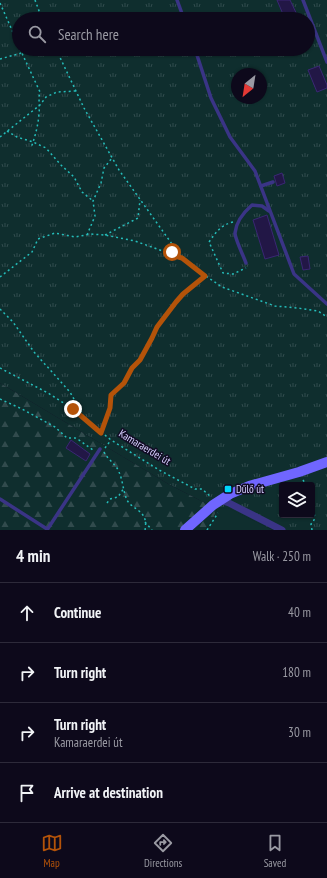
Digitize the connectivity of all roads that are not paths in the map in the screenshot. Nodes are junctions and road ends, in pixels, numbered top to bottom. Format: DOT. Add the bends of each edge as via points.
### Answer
graph roads {
  1 [pos="177,0"];
  2 [pos="303,0"];
  3 [pos="181,12"];
  4 [pos="308,12"];
  5 [pos="315,31"];
  6 [pos="196,56"];
  7 [pos="327,62"];
  8 [pos="273,182"];
  9 [pos="261,186"];
  10 [pos="270,211"];
  11 [pos="246,264"];
  12 [pos="327,304"];
  13 [pos="99,450"];
  14 [pos="327,462"];
  15 [pos="0,499"];
  16 [pos="220,500"];
  17 [pos="47,530"];
  18 [pos="185,530"];
  19 [pos="282,530"];
  1 -- 3 [label="lane"];
  2 -- 4 [label="lane"];
  5 -- 7 [label="lane"];
  6 -- 9 [label="lane" via="211,98 227,131 255,170"];
  8 -- 9 [label="lane"];
  9 -- 10 [label="lane"];
  10 -- 11 [label="lane" via="262,206 252,205 239,221 235,233"];
  10 -- 12 [label="lane" via="294,274"];
  13 -- 17 [label="lane"];
  14 -- 16 [label="street" via="249,486"];
  15 -- 17 [label="lane"];
  16 -- 18 [label="street"];
  16 -- 19 [label="street"];
}
